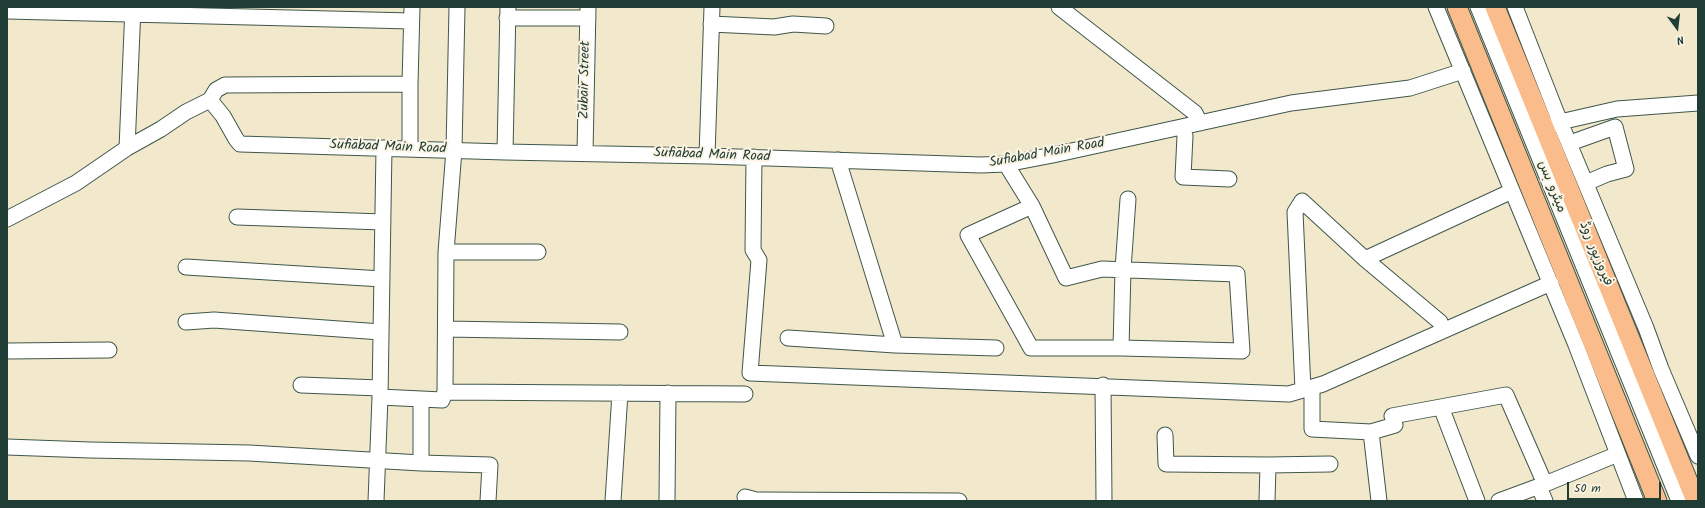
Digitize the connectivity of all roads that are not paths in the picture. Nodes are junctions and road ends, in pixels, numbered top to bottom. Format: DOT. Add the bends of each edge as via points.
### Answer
graph roads {
  1 [pos="457,7"];
  2 [pos="712,7"];
  3 [pos="1059,7"];
  4 [pos="1436,7"];
  5 [pos="1478,7"];
  6 [pos="1495,7"];
  7 [pos="1515,7"];
  8 [pos="7,11"];
  9 [pos="133,11"];
  10 [pos="588,12"];
  11 [pos="508,13"];
  12 [pos="411,14"];
  13 [pos="1460,15"];
  14 [pos="711,24"];
  15 [pos="826,26"];
  16 [pos="1446,29"];
  17 [pos="1463,71"];
  18 [pos="410,84"];
  19 [pos="210,100"];
  20 [pos="1698,103"];
  21 [pos="1200,123"];
  22 [pos="1553,126"];
  23 [pos="1183,128"];
  24 [pos="1570,143"];
  25 [pos="127,148"];
  26 [pos="384,148"];
  27 [pos="410,149"];
  28 [pos="454,150"];
  29 [pos="504,152"];
  30 [pos="585,153"];
  31 [pos="707,156"];
  32 [pos="754,157"];
  33 [pos="838,160"];
  34 [pos="1006,164"];
  35 [pos="1229,179"];
  36 [pos="1586,183"];
  37 [pos="1512,191"];
  38 [pos="1128,199"];
  39 [pos="1032,206"];
  40 [pos="237,217"];
  41 [pos="7,219"];
  42 [pos="382,222"];
  43 [pos="446,252"];
  44 [pos="538,252"];
  45 [pos="1365,259"];
  46 [pos="186,267"];
  47 [pos="1123,269"];
  48 [pos="382,279"];
  49 [pos="1551,283"];
  50 [pos="186,322"];
  51 [pos="446,329"];
  52 [pos="1444,330"];
  53 [pos="381,332"];
  54 [pos="620,332"];
  55 [pos="788,338"];
  56 [pos="895,345"];
  57 [pos="996,348"];
  58 [pos="1121,348"];
  59 [pos="109,350"];
  60 [pos="7,351"];
  61 [pos="301,385"];
  62 [pos="1103,385"];
  63 [pos="1307,389"];
  64 [pos="380,392"];
  65 [pos="445,392"];
  66 [pos="620,393"];
  67 [pos="668,393"];
  68 [pos="745,394"];
  69 [pos="421,399"];
  70 [pos="1441,407"];
  71 [pos="1371,432"];
  72 [pos="1165,435"];
  73 [pos="7,447"];
  74 [pos="1618,454"];
  75 [pos="1698,456"];
  76 [pos="377,460"];
  77 [pos="420,464"];
  78 [pos="1330,464"];
  79 [pos="1268,465"];
  80 [pos="1542,486"];
  81 [pos="745,497"];
  82 [pos="376,501"];
  83 [pos="488,501"];
  84 [pos="613,501"];
  85 [pos="667,501"];
  86 [pos="760,501"];
  87 [pos="959,501"];
  88 [pos="1104,501"];
  89 [pos="1267,501"];
  90 [pos="1379,501"];
  91 [pos="1478,501"];
  92 [pos="1499,501"];
  93 [pos="1545,501"];
  94 [pos="1636,501"];
  95 [pos="1657,501"];
  96 [pos="1679,501"];
  97 [pos="1696,501"];
  1 -- 28 [label="street"];
  2 -- 14 [label="street"];
  3 -- 21 [label="street" via="1195,113"];
  4 -- 16 [label="street"];
  5 -- 96 [label="street, میٹرو بس"];
  6 -- 22 [label="main road, فیروزپور روڈ"];
  7 -- 22 [label="street"];
  8 -- 9 [label="street"];
  9 -- 12 [label="street"];
  9 -- 25 [label="street"];
  10 -- 11 [label="street"];
  10 -- 30 [label="street, Zubair Street"];
  11 -- 29 [label="street"];
  12 -- 18 [label="street"];
  13 -- 16 [label="street"];
  13 -- 95 [label="main road"];
  14 -- 15 [label="street"];
  14 -- 31 [label="street"];
  16 -- 17 [label="street"];
  17 -- 21 [label="street, Sufiabad Main Road" via="1410,88 1291,103"];
  17 -- 37 [label="street"];
  18 -- 19 [label="street" via="225,85 216,90"];
  18 -- 27 [label="street"];
  19 -- 25 [label="street"];
  19 -- 26 [label="street, Sufiabad Main Road" via="240,144"];
  20 -- 22 [label="street" via="1617,109"];
  21 -- 23 [label="street, Sufiabad Main Road"];
  22 -- 24 [label="street"];
  22 -- 97 [label="main road, فیروزپور روڈ"];
  23 -- 34 [label="street, Sufiabad Main Road"];
  23 -- 35 [label="street" via="1183,177"];
  24 -- 36 [label="street"];
  24 -- 36 [label="street" via="1615,127 1626,169"];
  25 -- 41 [label="street" via="76,183"];
  26 -- 27 [label="street, Sufiabad Main Road"];
  26 -- 42 [label="street"];
  27 -- 28 [label="street, Sufiabad Main Road"];
  28 -- 29 [label="street, Sufiabad Main Road"];
  28 -- 43 [label="street"];
  29 -- 30 [label="street, Sufiabad Main Road"];
  30 -- 31 [label="street, Sufiabad Main Road"];
  31 -- 32 [label="street, Sufiabad Main Road"];
  32 -- 33 [label="street, Sufiabad Main Road"];
  32 -- 62 [label="street" via="753,250 758,260 750,373"];
  33 -- 34 [label="street, Sufiabad Main Road"];
  33 -- 56 [label="street"];
  34 -- 39 [label="street"];
  36 -- 75 [label="street"];
  37 -- 45 [label="street"];
  37 -- 49 [label="street"];
  38 -- 47 [label="street"];
  39 -- 47 [label="street" via="1066,278 1102,268"];
  39 -- 58 [label="street" via="968,235 1031,348"];
  40 -- 42 [label="street"];
  42 -- 48 [label="street"];
  43 -- 44 [label="street"];
  43 -- 51 [label="street"];
  45 -- 52 [label="street" via="1440,322"];
  45 -- 63 [label="street" via="1302,201 1296,212"];
  46 -- 48 [label="street"];
  47 -- 58 [label="street"];
  47 -- 58 [label="street" via="1238,274 1242,351"];
  48 -- 53 [label="street"];
  49 -- 52 [label="street"];
  49 -- 74 [label="street"];
  50 -- 53 [label="street" via="214,320"];
  51 -- 54 [label="street"];
  51 -- 65 [label="street"];
  52 -- 63 [label="street"];
  53 -- 64 [label="street"];
  55 -- 56 [label="street"];
  56 -- 57 [label="street"];
  59 -- 60 [label="street"];
  61 -- 64 [label="street"];
  62 -- 63 [label="street" via="1288,394"];
  62 -- 88 [label="street"];
  63 -- 71 [label="street" via="1312,428"];
  64 -- 69 [label="street"];
  64 -- 76 [label="street"];
  65 -- 66 [label="street"];
  65 -- 69 [label="street" via="442,400"];
  66 -- 67 [label="street"];
  66 -- 84 [label="street"];
  67 -- 68 [label="street"];
  67 -- 85 [label="street"];
  69 -- 77 [label="street"];
  70 -- 71 [label="street" via="1392,416 1395,425"];
  70 -- 80 [label="street" via="1506,395"];
  70 -- 91 [label="street"];
  71 -- 90 [label="street"];
  72 -- 79 [label="street" via="1166,464"];
  73 -- 76 [label="street" via="249,453"];
  74 -- 80 [label="street"];
  74 -- 94 [label="street"];
  76 -- 77 [label="street"];
  76 -- 82 [label="street"];
  77 -- 83 [label="street" via="490,465"];
  78 -- 79 [label="street"];
  79 -- 89 [label="street"];
  80 -- 92 [label="street"];
  80 -- 93 [label="street"];
  81 -- 86 [label="street"];
  86 -- 87 [label="street"];
}
